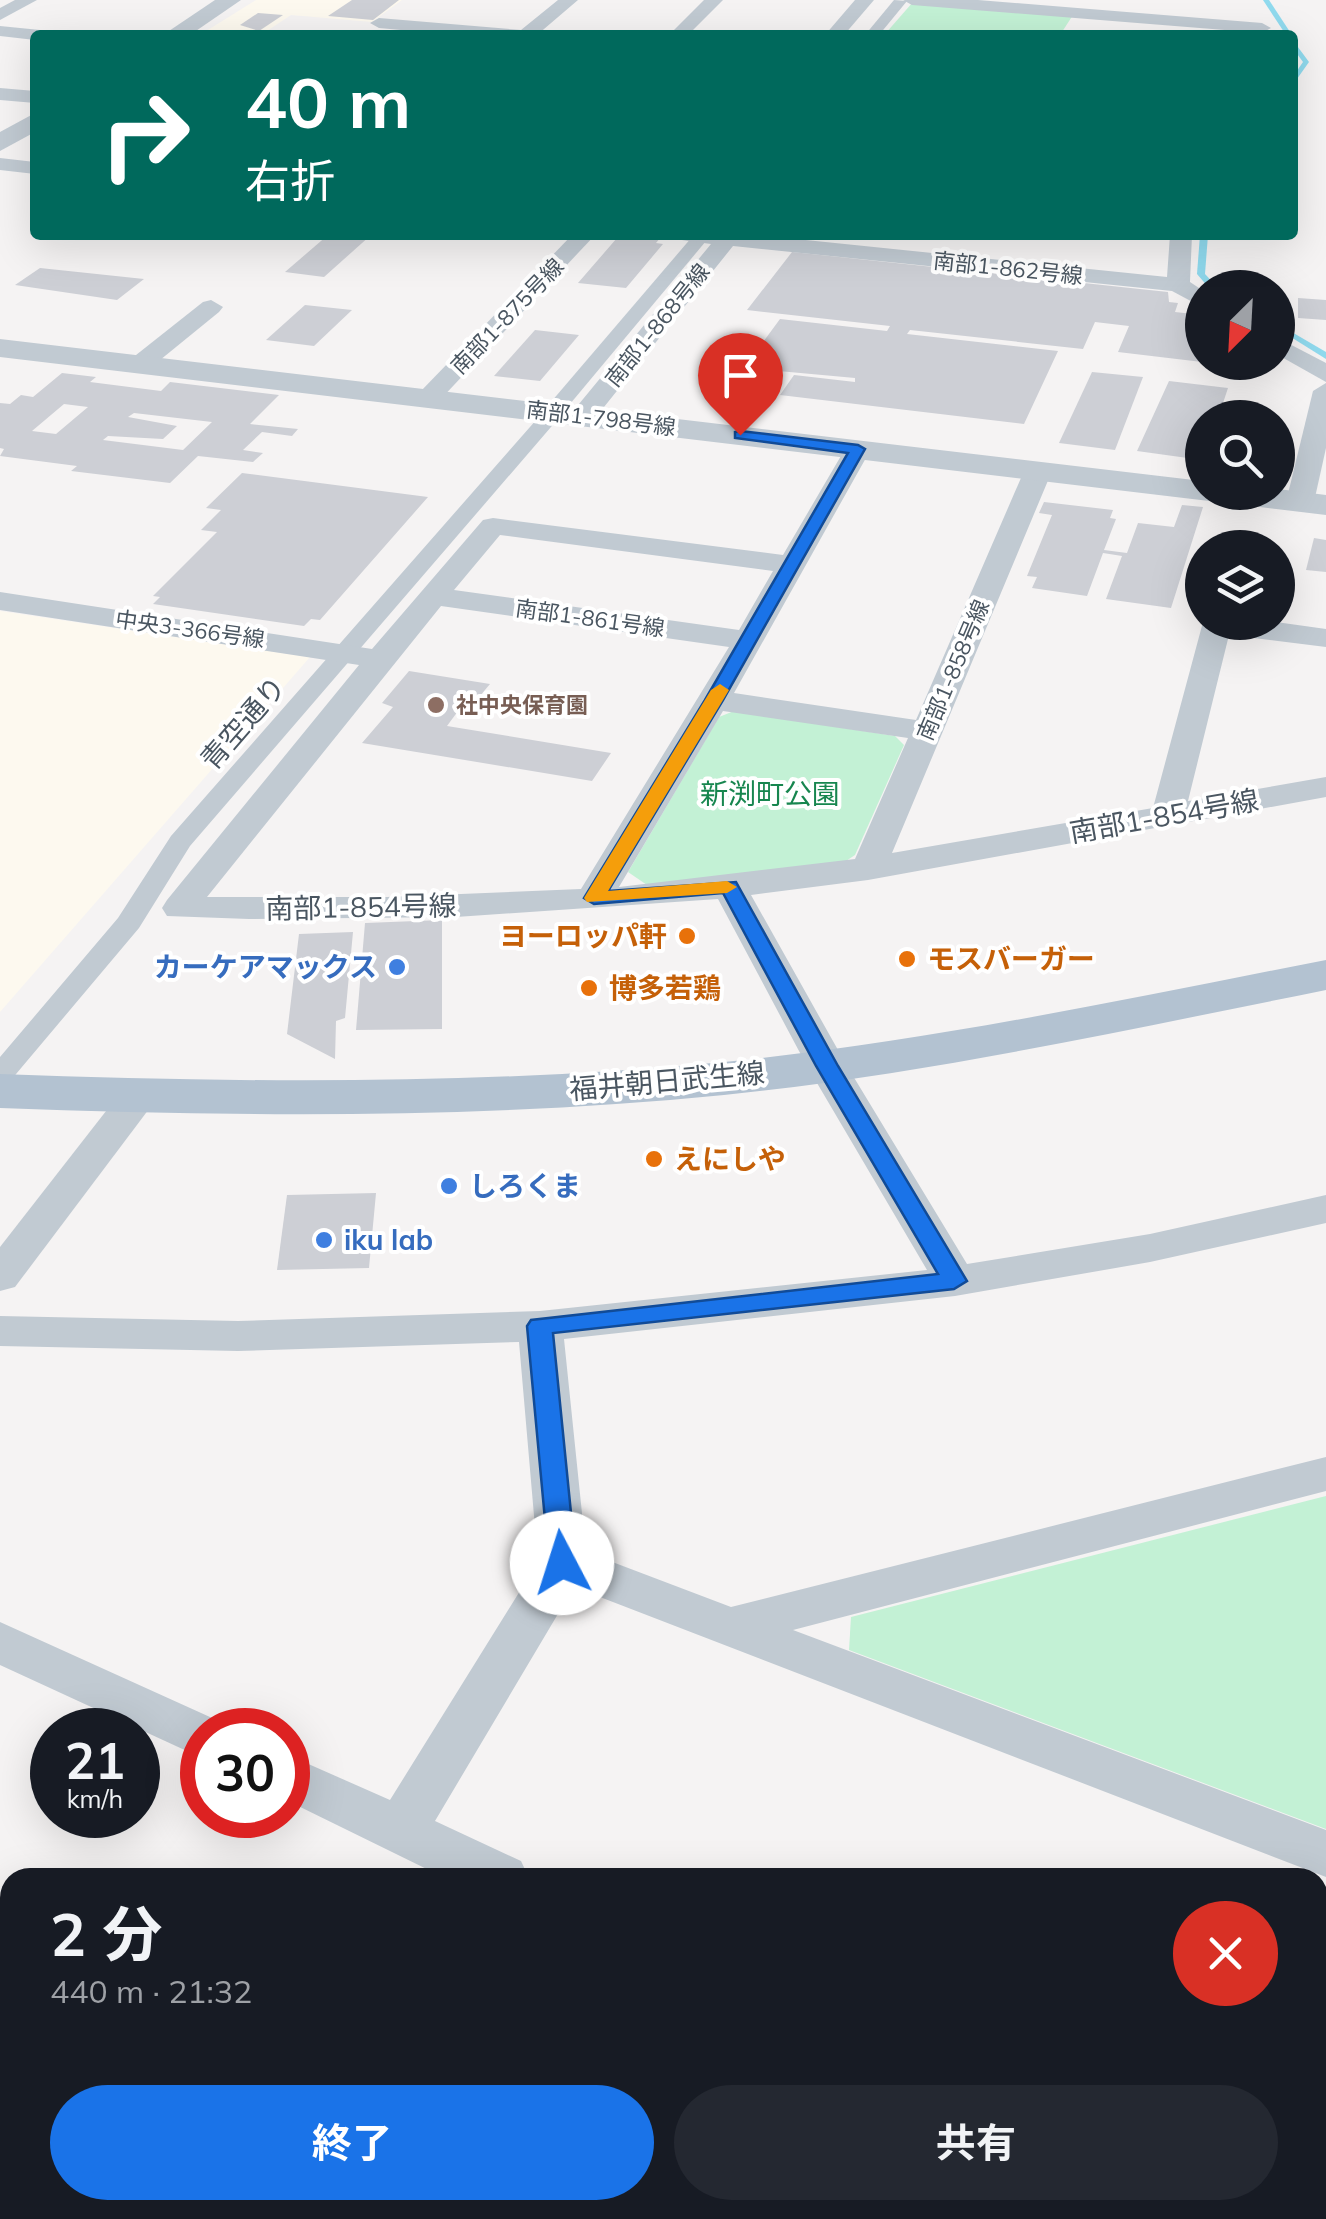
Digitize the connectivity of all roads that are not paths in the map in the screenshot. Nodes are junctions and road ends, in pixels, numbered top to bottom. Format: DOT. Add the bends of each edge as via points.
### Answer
graph roads {
  1 [pos="28,0"];
  2 [pos="230,0"];
  3 [pos="568,0"];
  4 [pos="714,0"];
  5 [pos="864,0"];
  6 [pos="906,1"];
  7 [pos="980,2"];
  8 [pos="1109,7"];
  9 [pos="401,8"];
  10 [pos="0,15"];
  11 [pos="379,23"];
  12 [pos="1261,25"];
  13 [pos="182,30"];
  14 [pos="369,30"];
  15 [pos="462,30"];
  16 [pos="529,30"];
  17 [pos="683,30"];
  18 [pos="838,30"];
  19 [pos="877,30"];
  20 [pos="0,32"];
  21 [pos="30,34"];
  22 [pos="0,94"];
  23 [pos="30,97"];
  24 [pos="30,124"];
  25 [pos="0,143"];
  26 [pos="0,164"];
  27 [pos="30,167"];
  28 [pos="579,240"];
  29 [pos="693,240"];
  30 [pos="725,240"];
  31 [pos="756,240"];
  32 [pos="1181,240"];
  33 [pos="1178,285"];
  34 [pos="1185,289"];
  35 [pos="211,308"];
  36 [pos="0,348"];
  37 [pos="1295,355"];
  38 [pos="140,364"];
  39 [pos="1326,374"];
  40 [pos="1326,391"];
  41 [pos="429,397"];
  42 [pos="562,415"];
  43 [pos="858,449"];
  44 [pos="1038,471"];
  45 [pos="1185,489"];
  46 [pos="1313,504"];
  47 [pos="791,565"];
  48 [pos="434,596"];
  49 [pos="0,601"];
  50 [pos="1326,638"];
  51 [pos="747,640"];
  52 [pos="343,652"];
  53 [pos="380,658"];
  54 [pos="714,700"];
  55 [pos="926,731"];
  56 [pos="1326,788"];
  57 [pos="1168,814"];
  58 [pos="868,869"];
  59 [pos="729,887"];
  60 [pos="594,898"];
  61 [pos="1326,975"];
  62 [pos="827,1066"];
  63 [pos="1,1074"];
  64 [pos="0,1091"];
  65 [pos="138,1097"];
  66 [pos="1326,1208"];
  67 [pos="0,1276"];
  68 [pos="954,1281"];
  69 [pos="540,1326"];
  70 [pos="0,1330"];
  71 [pos="1326,1474"];
  72 [pos="562,1563"];
  73 [pos="728,1627"];
  74 [pos="0,1642"];
  75 [pos="180,1727"];
  76 [pos="310,1787"];
  77 [pos="401,1830"];
  78 [pos="1326,1854"];
  79 [pos="481,1868"];
  1 -- 10 [label="street"];
  2 -- 13 [label="street"];
  3 -- 16 [label="street"];
  4 -- 17 [label="street"];
  5 -- 18 [label="street"];
  6 -- 7 [label="street"];
  6 -- 19 [label="street"];
  7 -- 8 [label="street"];
  8 -- 12 [label="street"];
  9 -- 11 [label="street"];
  11 -- 14 [label="street"];
  11 -- 15 [label="street"];
  20 -- 21 [label="street"];
  22 -- 23 [label="street"];
  24 -- 25 [label="street"];
  26 -- 27 [label="street"];
  28 -- 41 [label="street, 南部1-875号線"];
  29 -- 42 [label="street, 青空通り"];
  30 -- 42 [label="street, 南部1-868号線"];
  31 -- 33 [label="street, 南部1-862号線"];
  32 -- 33 [label="street"];
  33 -- 34 [label="street, 南部1-862号線"];
  35 -- 38 [label="street"];
  36 -- 38 [label="street, 南部1-798号線"];
  37 -- 39 [label="street"];
  38 -- 41 [label="street, 南部1-798号線"];
  40 -- 46 [label="street"];
  41 -- 42 [label="street, 南部1-798号線"];
  42 -- 43 [label="street, 南部1-798号線"];
  42 -- 52 [label="street, 青空通り"];
  43 -- 44 [label="street, 南部1-798号線"];
  43 -- 47 [label="street"];
  44 -- 45 [label="street, 南部1-798号線"];
  44 -- 55 [label="street, 南部1-858号線"];
  47 -- 48 [label="street, 南部1-854号線" via="493,526"];
  47 -- 51 [label="street"];
  48 -- 51 [label="street, 南部1-861号線"];
  48 -- 53 [label="street, 南部1-854号線"];
  49 -- 52 [label="street, 中央3-366号線"];
  50 -- 57 [label="street" via="1217,624"];
  51 -- 54 [label="street"];
  52 -- 53 [label="street, 中央3-366号線"];
  52 -- 63 [label="street, 青空通り" via="180,842 130,922"];
  53 -- 60 [label="street, 南部1-854号線" via="180,908 422,908"];
  54 -- 55 [label="street"];
  54 -- 60 [label="street"];
  55 -- 58 [label="street, 南部1-858号線"];
  56 -- 57 [label="street, 南部1-854号線"];
  57 -- 58 [label="street, 南部1-854号線"];
  58 -- 59 [label="street, 南部1-854号線"];
  59 -- 60 [label="street, 南部1-854号線"];
  59 -- 62 [label="street"];
  61 -- 62 [label="main road, 福井朝日武生線"];
  62 -- 65 [label="main road, 福井朝日武生線" via="652,1085 426,1098"];
  62 -- 68 [label="street"];
  64 -- 65 [label="main road, 福井朝日武生線"];
  65 -- 67 [label="street"];
  66 -- 68 [label="street" via="1150,1248"];
  68 -- 69 [label="street"];
  69 -- 70 [label="street" via="238,1336"];
  69 -- 72 [label="street"];
  71 -- 73 [label="street"];
  72 -- 73 [label="street"];
  72 -- 77 [label="street"];
  73 -- 78 [label="street"];
  74 -- 75 [label="street"];
  76 -- 77 [label="street"];
  77 -- 79 [label="street"];
}
